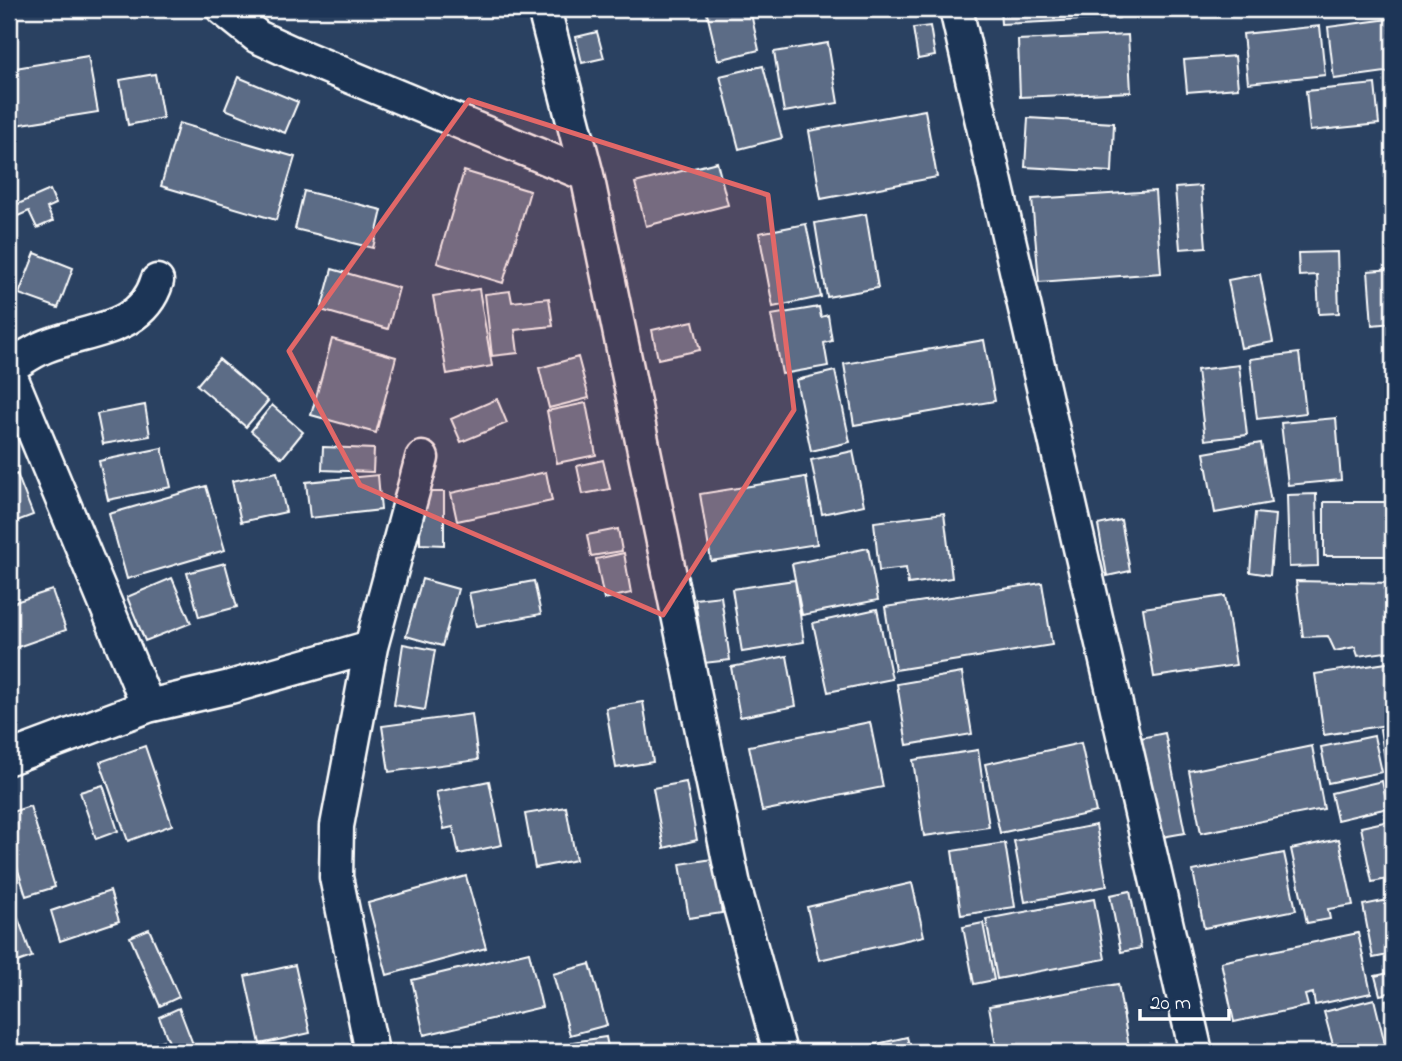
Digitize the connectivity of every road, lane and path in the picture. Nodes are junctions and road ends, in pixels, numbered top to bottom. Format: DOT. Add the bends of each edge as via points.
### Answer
graph roads {
  1 [pos="223,9"];
  2 [pos="544,9"];
  3 [pos="956,9"];
  4 [pos="587,175"];
  5 [pos="157,281"];
  6 [pos="9,369"];
  7 [pos="422,458"];
  8 [pos="371,647"];
  9 [pos="148,706"];
  10 [pos="9,758"];
  11 [pos="372,1052"];
  12 [pos="780,1052"];
  13 [pos="1196,1052"];
  1 -- 4 [label="street" via="258,37"];
  2 -- 4 [label="street"];
  3 -- 13 [label="street"];
  4 -- 12 [label="street" via="734,885"];
  5 -- 6 [label="street" via="153,295 137,313 117,325 44,346"];
  6 -- 9 [label="street"];
  7 -- 8 [label="street"];
  8 -- 9 [label="street"];
  8 -- 11 [label="street" via="337,825 336,877"];
  9 -- 10 [label="street"];
}
